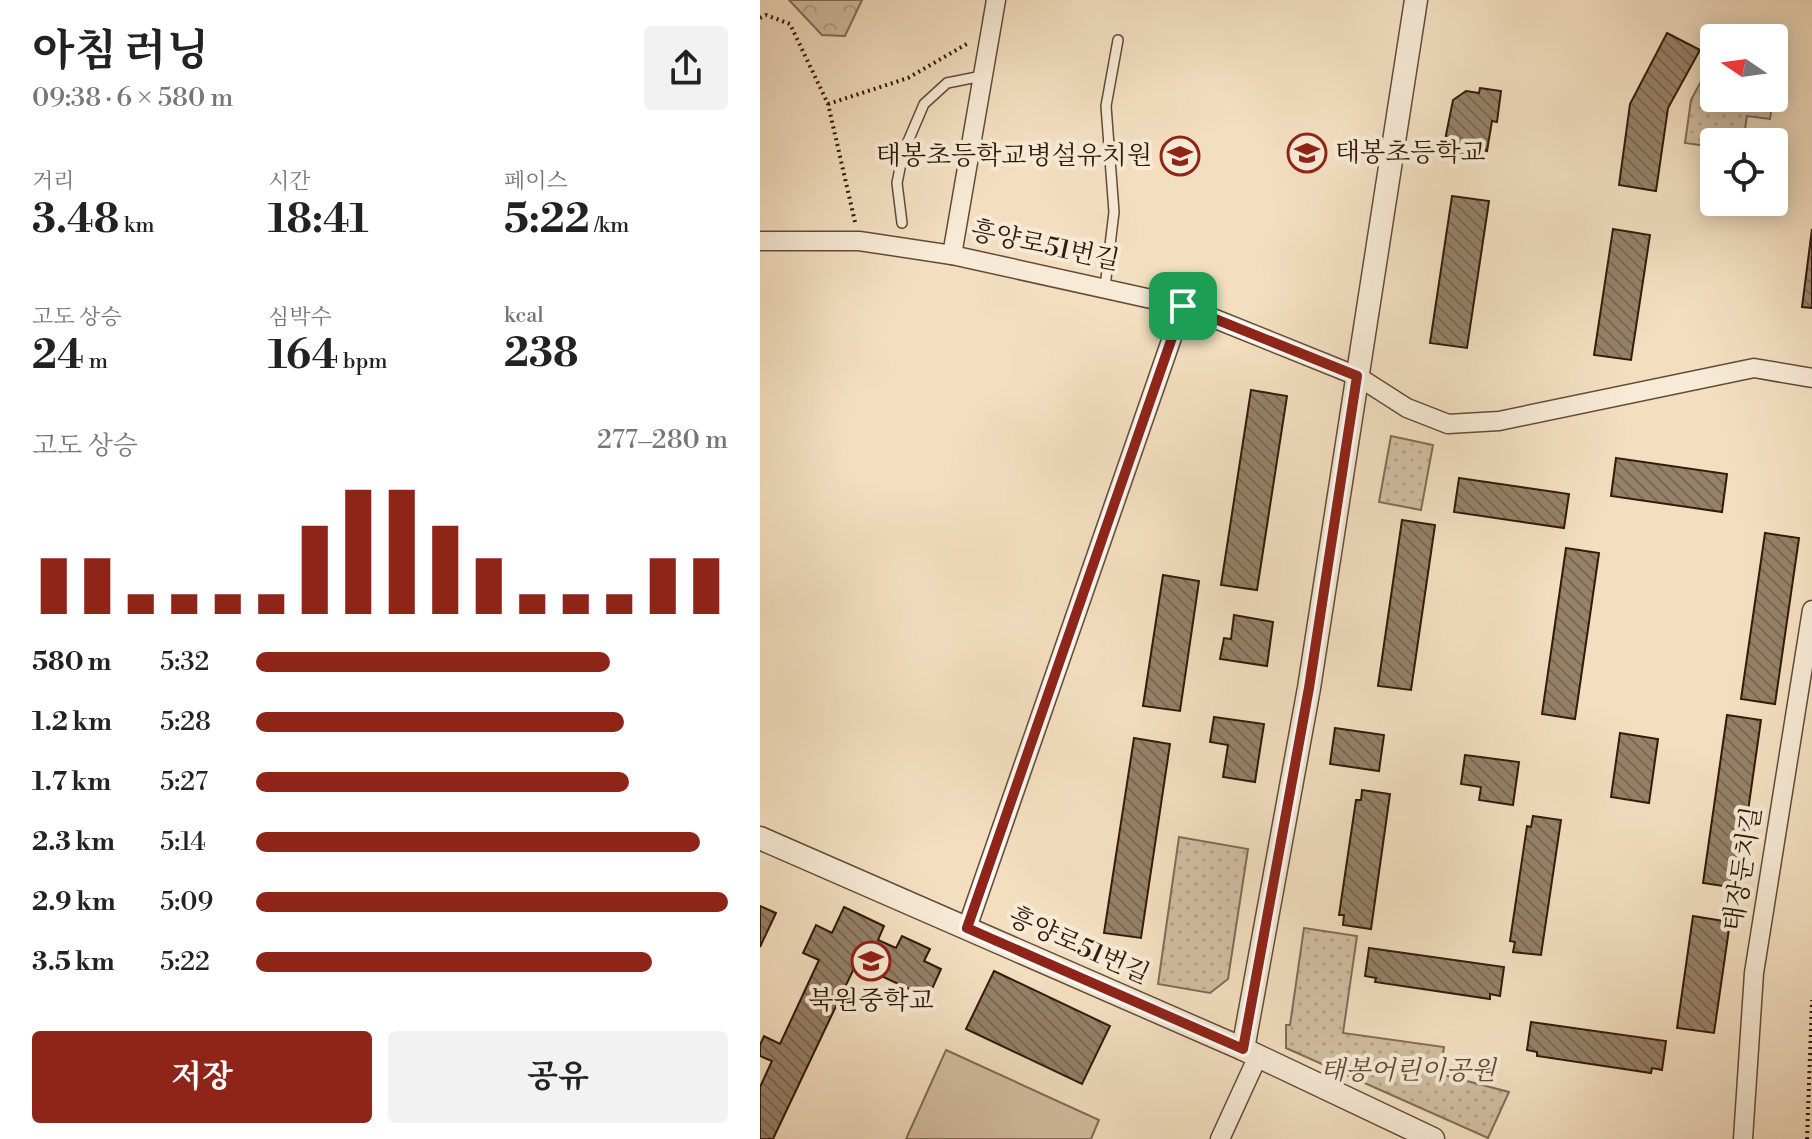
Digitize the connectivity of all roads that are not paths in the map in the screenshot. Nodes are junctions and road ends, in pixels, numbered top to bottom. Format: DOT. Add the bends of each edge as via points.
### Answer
graph roads {
  1 [pos="996,0"];
  2 [pos="1416,0"];
  3 [pos="1118,40"];
  4 [pos="982,76"];
  5 [pos="902,223"];
  6 [pos="760,241"];
  7 [pos="952,255"];
  8 [pos="1105,287"];
  9 [pos="1183,306"];
  10 [pos="1357,376"];
  11 [pos="1812,378"];
  12 [pos="1812,610"];
  13 [pos="760,838"];
  14 [pos="967,928"];
  15 [pos="1251,1052"];
  16 [pos="1220,1139"];
  17 [pos="1433,1139"];
  18 [pos="1743,1139"];
  1 -- 4 [label="street"];
  2 -- 10 [label="street"];
  3 -- 8 [label="lane" via="1106,106 1114,212"];
  4 -- 5 [label="lane" via="947,83 924,104 903,153 897,183"];
  4 -- 7 [label="street"];
  6 -- 7 [label="street, 흥양로51번길" via="859,241"];
  7 -- 8 [label="street, 흥양로51번길"];
  8 -- 9 [label="street, 흥양로51번길"];
  9 -- 10 [label="street, 흥양로51번길"];
  9 -- 14 [label="street"];
  10 -- 11 [label="street, 흥양로51번길" via="1407,408 1448,424 1499,421 1754,368"];
  10 -- 15 [label="street"];
  12 -- 18 [label="street, 태장둔치길" via="1754,973"];
  13 -- 14 [label="street, 흥양로51번길"];
  14 -- 15 [label="street, 흥양로51번길"];
  15 -- 16 [label="street"];
  15 -- 17 [label="street, 흥양로51번길"];
}
